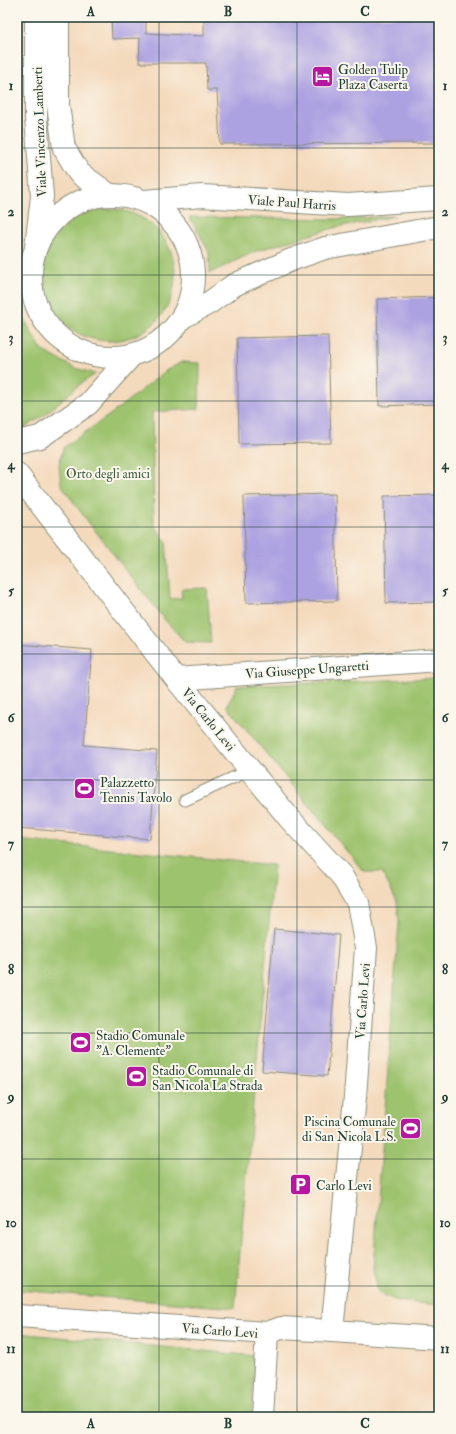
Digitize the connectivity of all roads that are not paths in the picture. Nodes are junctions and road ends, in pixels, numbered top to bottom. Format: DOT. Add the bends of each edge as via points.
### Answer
graph roads {
  1 [pos="36,17"];
  2 [pos="58,17"];
  3 [pos="108,194"];
  4 [pos="439,199"];
  5 [pos="145,201"];
  6 [pos="439,227"];
  7 [pos="34,253"];
  8 [pos="17,292"];
  9 [pos="183,317"];
  10 [pos="130,356"];
  11 [pos="17,442"];
  12 [pos="17,474"];
  13 [pos="439,660"];
  14 [pos="176,679"];
  15 [pos="250,770"];
  16 [pos="185,800"];
  17 [pos="17,1316"];
  18 [pos="332,1331"];
  19 [pos="267,1333"];
  20 [pos="439,1338"];
  21 [pos="262,1417"];
  1 -- 7 [label="street, Viale Vincenzo Lamberti" via="36,118 42,196"];
  2 -- 3 [label="street, Viale Vincenzo Lamberti" via="58,105 64,148 79,173"];
  3 -- 5 [label="street, Viale Paul Harris" via="127,195"];
  3 -- 7 [label="street, Viale Paul Harris" via="89,197 56,216 44,230"];
  4 -- 5 [label="street, Viale Paul Harris" via="348,205 202,196"];
  5 -- 9 [label="street, Viale Paul Harris" via="167,216 184,238 193,264 192,291"];
  6 -- 9 [label="street, Viale Paul Harris" via="325,248 234,285"];
  7 -- 8 [label="street, Viale Paul Harris"];
  7 -- 10 [label="street, Viale Paul Harris" via="31,282 36,305 47,325 64,342 84,353 107,358"];
  9 -- 10 [label="street, Viale Paul Harris" via="169,334 151,348"];
  10 -- 11 [label="street" via="88,404 40,437"];
  12 -- 14 [label="street, Via Carlo Levi"];
  13 -- 14 [label="street, Via Giuseppe Ungaretti"];
  14 -- 15 [label="street, Via Carlo Levi"];
  15 -- 16 [label="lane"];
  15 -- 18 [label="street, Via Carlo Levi" via="289,818 341,874 358,903 366,948 355,1097"];
  17 -- 19 [label="street, Via Carlo Levi"];
  18 -- 19 [label="street, Via Carlo Levi" via="281,1328"];
  18 -- 20 [label="street"];
  19 -- 21 [label="street"];
}
